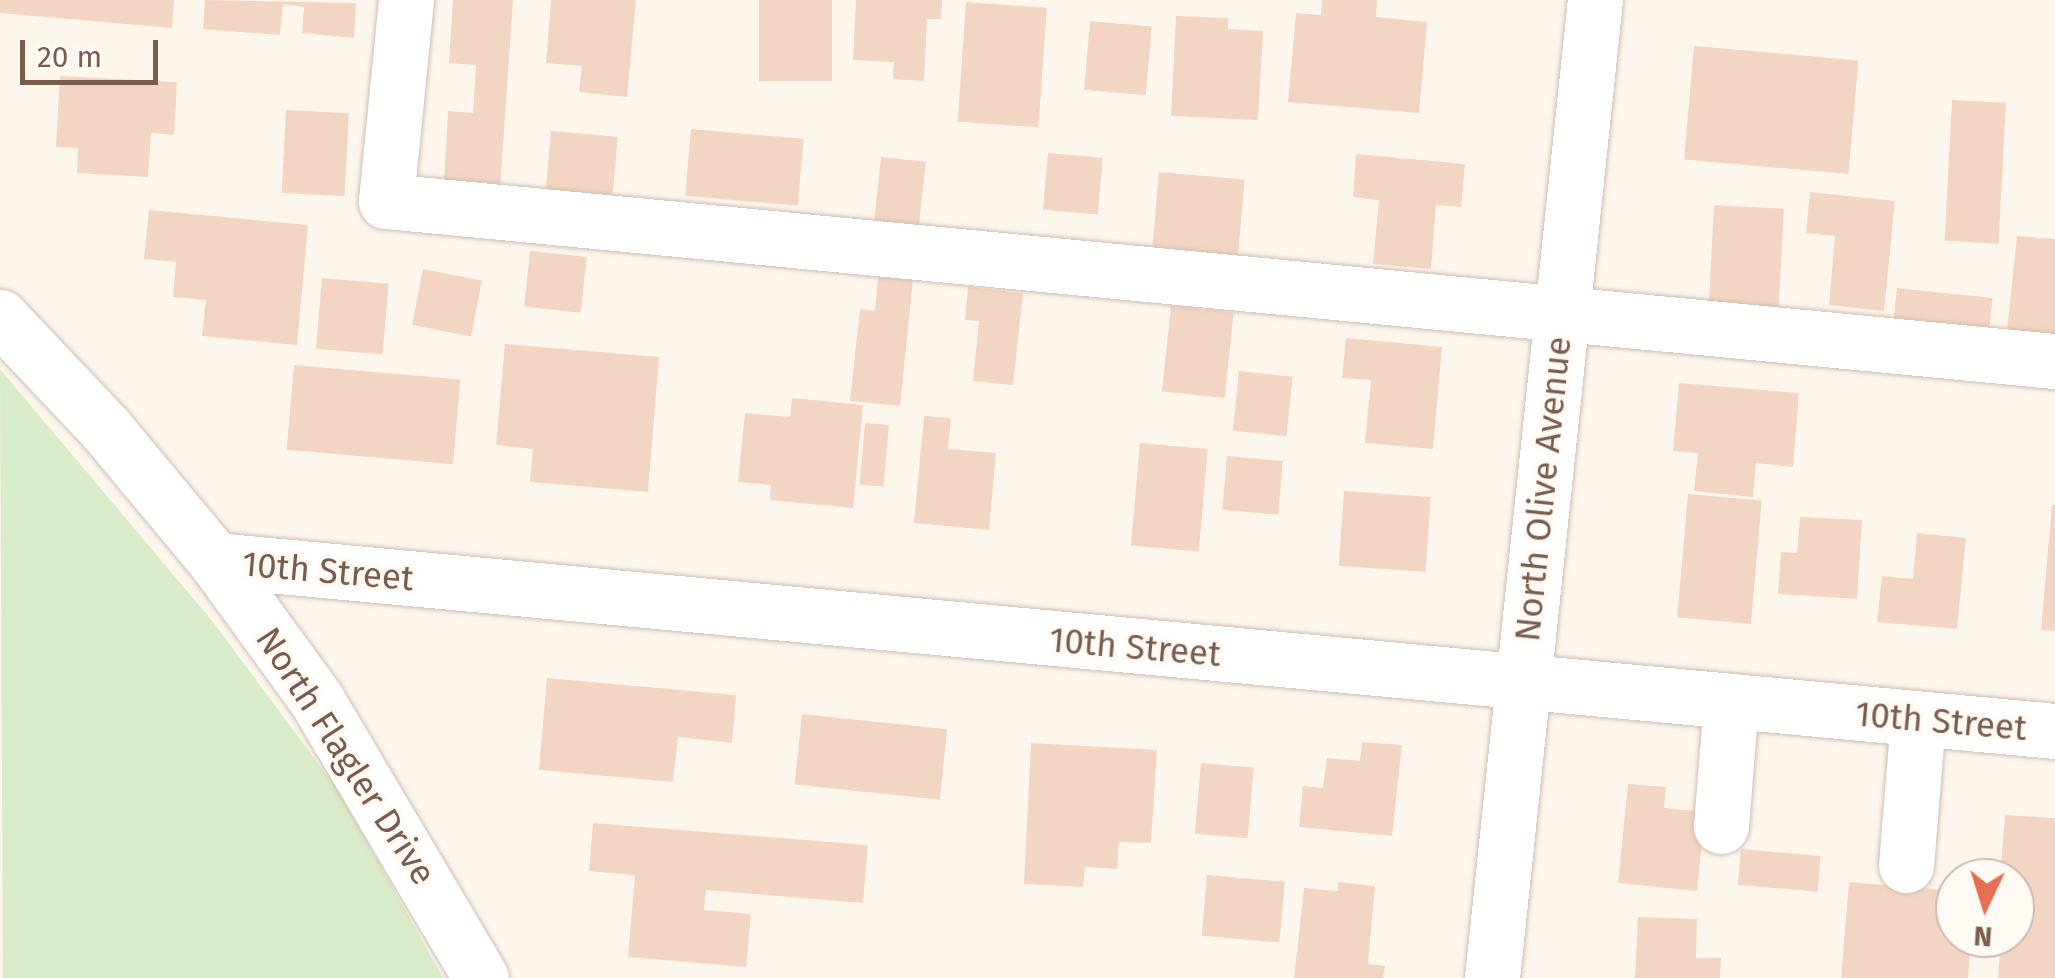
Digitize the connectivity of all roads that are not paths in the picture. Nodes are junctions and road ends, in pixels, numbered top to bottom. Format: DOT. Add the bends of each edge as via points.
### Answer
graph roads {
  1 [pos="406,0"];
  2 [pos="1595,0"];
  3 [pos="1562,312"];
  4 [pos="0,317"];
  5 [pos="2055,361"];
  6 [pos="215,560"];
  7 [pos="1523,684"];
  8 [pos="1731,702"];
  9 [pos="1918,719"];
  10 [pos="2055,732"];
  11 [pos="1721,826"];
  12 [pos="1906,865"];
  13 [pos="481,978"];
  14 [pos="1492,978"];
  1 -- 3 [label="street" via="386,201"];
  2 -- 3 [label="street, North Olive Avenue"];
  3 -- 5 [label="street"];
  3 -- 7 [label="street, North Olive Avenue"];
  4 -- 6 [label="street, North Flagler Drive" via="105,428"];
  6 -- 7 [label="street, 10th Street"];
  6 -- 13 [label="street, North Flagler Drive" via="316,699"];
  7 -- 8 [label="street, 10th Street"];
  7 -- 14 [label="street, North Olive Avenue"];
  8 -- 9 [label="street, 10th Street"];
  8 -- 11 [label="street"];
  9 -- 10 [label="street, 10th Street"];
  9 -- 12 [label="street"];
}
